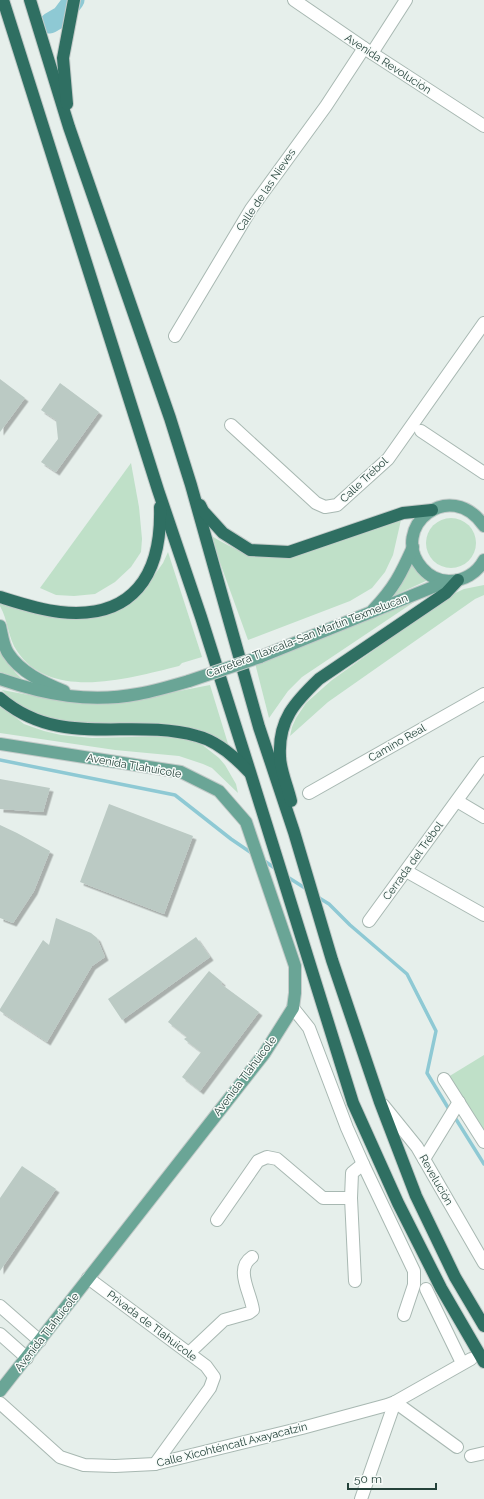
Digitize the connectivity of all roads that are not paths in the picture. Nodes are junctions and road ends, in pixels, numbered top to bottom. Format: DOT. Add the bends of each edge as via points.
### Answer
graph roads {
  1 [pos="3,0"];
  2 [pos="30,0"];
  3 [pos="74,0"];
  4 [pos="294,0"];
  5 [pos="406,0"];
  6 [pos="368,51"];
  7 [pos="484,126"];
  8 [pos="69,127"];
  9 [pos="484,323"];
  10 [pos="175,336"];
  11 [pos="231,425"];
  12 [pos="421,431"];
  13 [pos="484,473"];
  14 [pos="191,485"];
  15 [pos="158,490"];
  16 [pos="432,510"];
  17 [pos="484,526"];
  18 [pos="413,547"];
  19 [pos="484,560"];
  20 [pos="484,573"];
  21 [pos="457,580"];
  22 [pos="0,597"];
  23 [pos="371,612"];
  24 [pos="0,626"];
  25 [pos="0,679"];
  26 [pos="484,694"];
  27 [pos="0,698"];
  28 [pos="80,698"];
  29 [pos="0,744"];
  30 [pos="484,762"];
  31 [pos="251,775"];
  32 [pos="309,793"];
  33 [pos="457,801"];
  34 [pos="484,817"];
  35 [pos="294,832"];
  36 [pos="406,871"];
  37 [pos="484,916"];
  38 [pos="369,921"];
  39 [pos="293,1008"];
  40 [pos="444,1079"];
  41 [pos="380,1102"];
  42 [pos="459,1102"];
  43 [pos="484,1142"];
  44 [pos="424,1159"];
  45 [pos="363,1164"];
  46 [pos="351,1198"];
  47 [pos="217,1220"];
  48 [pos="252,1257"];
  49 [pos="484,1264"];
  50 [pos="88,1278"];
  51 [pos="355,1281"];
  52 [pos="426,1289"];
  53 [pos="0,1306"];
  54 [pos="404,1315"];
  55 [pos="484,1326"];
  56 [pos="0,1334"];
  57 [pos="40,1341"];
  58 [pos="188,1353"];
  59 [pos="27,1358"];
  60 [pos="484,1362"];
  61 [pos="0,1391"];
  62 [pos="395,1402"];
  63 [pos="0,1403"];
  64 [pos="457,1447"];
  65 [pos="484,1453"];
  66 [pos="471,1456"];
  67 [pos="155,1464"];
  68 [pos="362,1499"];
  1 -- 15 [label="highway"];
  2 -- 8 [label="highway"];
  3 -- 8 [label="highway" via="63,58"];
  4 -- 6 [label="street, Avenida Revolución"];
  5 -- 6 [label="street, Calle de las Nieves"];
  6 -- 7 [label="street, Avenida Revolución"];
  6 -- 10 [label="street, Calle de las Nieves" via="252,209"];
  8 -- 14 [label="highway" via="168,411"];
  9 -- 11 [label="street, Calle Trébol" via="388,459 337,505 325,507 316,503"];
  12 -- 13 [label="street"];
  14 -- 16 [label="highway" via="203,511 224,533 250,550 289,552 403,513"];
  14 -- 35 [label="highway" via="259,727"];
  15 -- 22 [label="highway" via="161,518 155,558 146,579 122,602 102,610 71,613 47,610"];
  15 -- 31 [label="highway"];
  16 -- 17 [label="main road" via="441,506 461,506 471,511"];
  16 -- 18 [label="main road" via="417,526 413,536"];
  18 -- 21 [label="main road" via="417,560 431,576"];
  18 -- 23 [label="main road" via="399,578"];
  19 -- 21 [label="main road" via="478,568"];
  20 -- 21 [label="main road, Carretera Tlaxcala-San Martín Texmelucan"];
  21 -- 23 [label="main road, Carretera Tlaxcala-San Martín Texmelucan"];
  21 -- 35 [label="highway" via="446,594 319,679 289,712 281,735 280,757 291,800"];
  23 -- 28 [label="main road, Carretera Tlaxcala-San Martín Texmelucan, bridge" via="260,657 189,681 139,694"];
  24 -- 28 [label="main road" via="7,652 20,667 31,675"];
  25 -- 28 [label="main road, Carretera Tlaxcala-San Martín Texmelucan" via="51,694"];
  26 -- 32 [label="street, Camino Real"];
  27 -- 31 [label="highway" via="30,718 62,727 145,730 198,736 225,750"];
  29 -- 39 [label="main road, Avenida Tlahuicole" via="181,772 219,791 246,822 295,966"];
  30 -- 33 [label="street, Cerrada del Trébol"];
  31 -- 60 [label="highway" via="354,1103 398,1203 430,1267"];
  33 -- 34 [label="street"];
  33 -- 36 [label="street, Cerrada del Trébol"];
  35 -- 41 [label="highway" via="332,960"];
  36 -- 37 [label="street"];
  36 -- 38 [label="street, Cerrada del Trébol"];
  39 -- 45 [label="street" via="309,1028"];
  39 -- 50 [label="main road, Avenida Tlahuicole" via="264,1054"];
  40 -- 42 [label="street"];
  41 -- 44 [label="street, Revelución"];
  41 -- 55 [label="highway" via="416,1196 455,1277"];
  42 -- 43 [label="street"];
  42 -- 44 [label="street"];
  44 -- 49 [label="street, Revelución"];
  45 -- 46 [label="street" via="352,1173"];
  45 -- 54 [label="street" via="414,1271 414,1285"];
  46 -- 47 [label="street" via="323,1198 277,1159 267,1157 258,1161"];
  46 -- 51 [label="street"];
  48 -- 58 [label="street" via="246,1261 244,1275 253,1310 224,1320"];
  50 -- 57 [label="main road, Avenida Tlahuicole"];
  50 -- 58 [label="street, Privada de Tlahuicole"];
  52 -- 62 [label="street, Calle Xicohténcatl Axayacatzin" via="467,1361"];
  53 -- 57 [label="street"];
  56 -- 59 [label="street"];
  57 -- 59 [label="main road, Avenida Tlahuicole"];
  58 -- 67 [label="street, Privada de Tlahuicole" via="206,1366 214,1377 210,1388"];
  59 -- 61 [label="main road, Avenida Tlahuicole"];
  62 -- 64 [label="street"];
  62 -- 67 [label="street, Calle Xicohténcatl Axayacatzin"];
  62 -- 68 [label="street"];
  63 -- 67 [label="street, Calle Xicohténcatl Axayacatzin" via="60,1457 84,1465"];
  65 -- 66 [label="street"];
}
